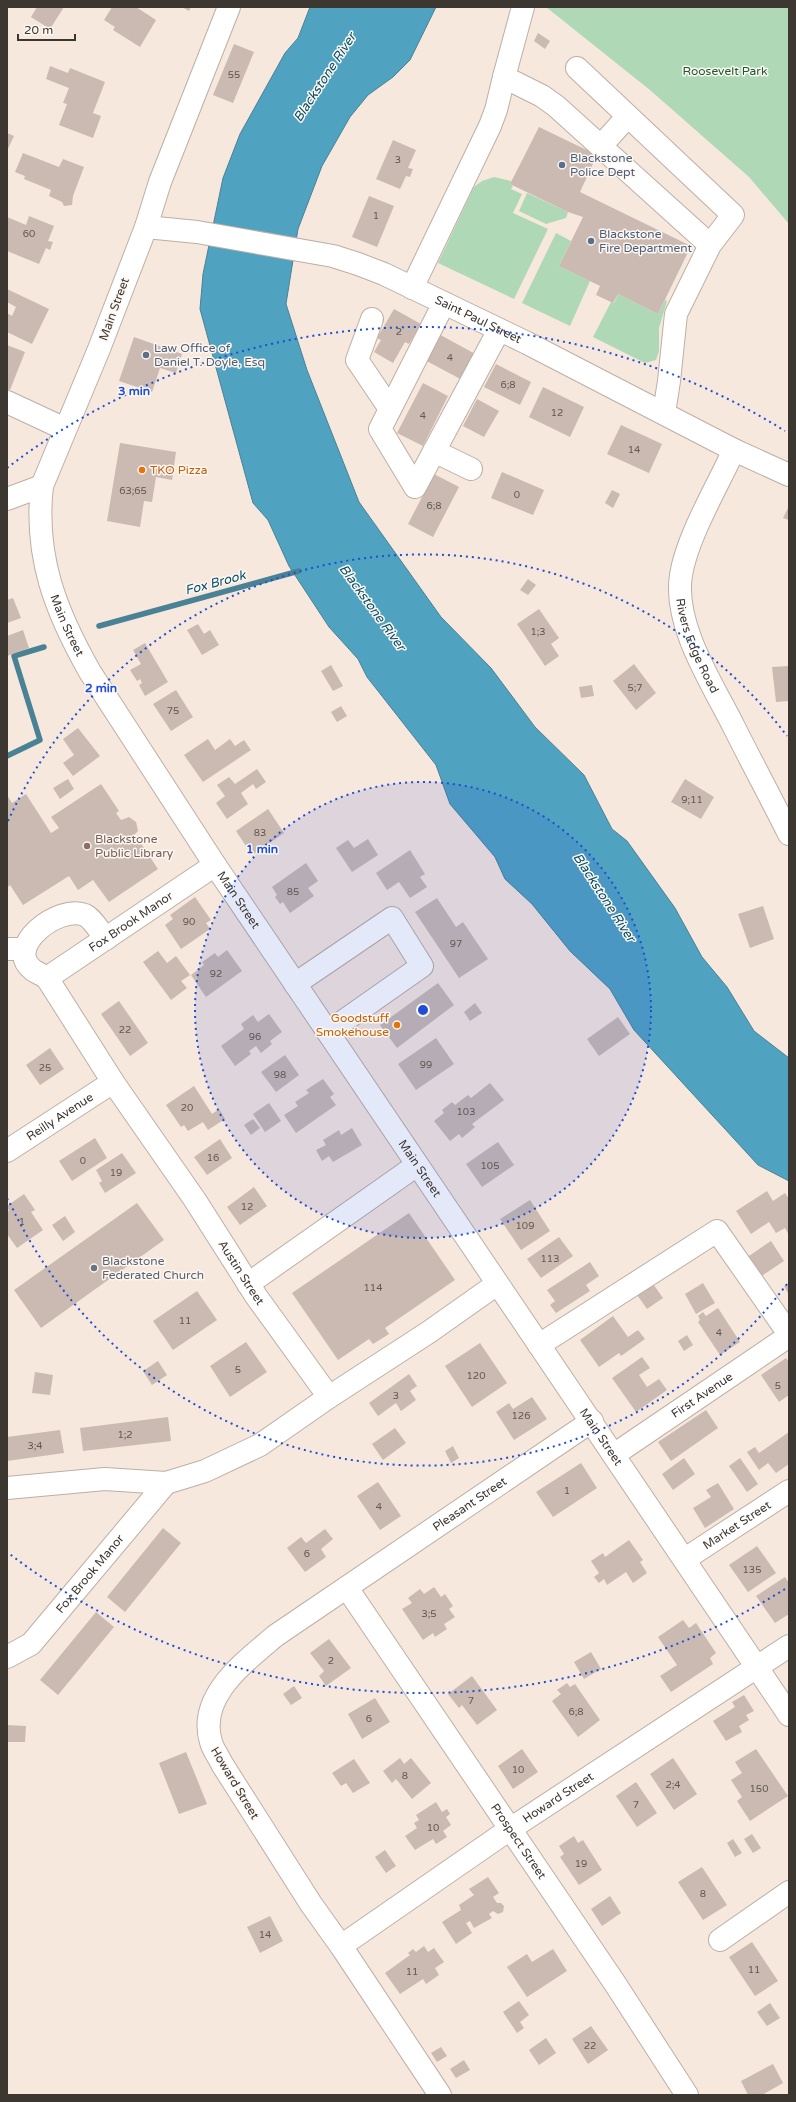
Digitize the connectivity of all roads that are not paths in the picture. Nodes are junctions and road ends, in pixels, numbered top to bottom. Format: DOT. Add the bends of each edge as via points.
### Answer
graph roads {
  1 [pos="229,7"];
  2 [pos="523,7"];
  3 [pos="577,68"];
  4 [pos="504,76"];
  5 [pos="627,117"];
  6 [pos="601,146"];
  7 [pos="146,227"];
  8 [pos="710,244"];
  9 [pos="412,288"];
  10 [pos="444,303"];
  11 [pos="372,318"];
  12 [pos="499,330"];
  13 [pos="7,402"];
  14 [pos="390,409"];
  15 [pos="664,413"];
  16 [pos="65,429"];
  17 [pos="734,450"];
  18 [pos="434,451"];
  19 [pos="471,469"];
  20 [pos="789,475"];
  21 [pos="42,486"];
  22 [pos="7,500"];
  23 [pos="789,834"];
  24 [pos="215,865"];
  25 [pos="106,938"];
  26 [pos="16,949"];
  27 [pos="47,978"];
  28 [pos="295,984"];
  29 [pos="328,1032"];
  30 [pos="113,1082"];
  31 [pos="7,1151"];
  32 [pos="417,1165"];
  33 [pos="248,1284"];
  34 [pos="497,1284"];
  35 [pos="789,1335"];
  36 [pos="539,1345"];
  37 [pos="329,1397"];
  38 [pos="592,1421"];
  39 [pos="615,1454"];
  40 [pos="166,1483"];
  41 [pos="7,1488"];
  42 [pos="789,1491"];
  43 [pos="685,1559"];
  44 [pos="347,1588"];
  45 [pos="789,1646"];
  46 [pos="7,1657"];
  47 [pos="757,1667"];
  48 [pos="789,1715"];
  49 [pos="510,1829"];
  50 [pos="789,1892"];
  51 [pos="720,1940"];
  52 [pos="341,1946"];
  53 [pos="440,2095"];
  54 [pos="687,2095"];
  1 -- 7 [label="street, Main Street" via="160,182"];
  2 -- 4 [label="street"];
  3 -- 5 [label="street"];
  4 -- 6 [label="street" via="542,96"];
  4 -- 9 [label="street" via="490,126"];
  5 -- 6 [label="street"];
  5 -- 8 [label="street" via="733,215"];
  6 -- 8 [label="street"];
  7 -- 9 [label="street, Saint Paul Street" via="197,232 333,256 384,274"];
  7 -- 16 [label="street, Main Street"];
  8 -- 15 [label="street" via="674,322 670,381"];
  9 -- 10 [label="street, Saint Paul Street"];
  10 -- 12 [label="street, Saint Paul Street"];
  10 -- 14 [label="street"];
  11 -- 14 [label="street" via="357,360"];
  12 -- 15 [label="street, Saint Paul Street"];
  12 -- 18 [label="street"];
  13 -- 16 [label="street"];
  14 -- 18 [label="street" via="380,429 415,487"];
  15 -- 17 [label="street, Saint Paul Street"];
  16 -- 21 [label="street, Main Street"];
  17 -- 20 [label="street, Saint Paul Street"];
  17 -- 23 [label="street, Rivers Edge Road" via="686,554 681,574 681,601 697,654"];
  18 -- 19 [label="street"];
  21 -- 22 [label="street"];
  21 -- 24 [label="street, Main Street" via="40,533 44,564 64,622 90,672"];
  24 -- 25 [label="street, Fox Brook Manor"];
  24 -- 28 [label="street, Main Street"];
  25 -- 26 [label="street" via="87,916 76,912 66,913 42,926"];
  25 -- 27 [label="street, Fox Brook Manor"];
  26 -- 27 [label="street" via="32,970"];
  27 -- 30 [label="street, Austin Street"];
  28 -- 29 [label="street, Main Street"];
  28 -- 29 [label="street" via="392,918 422,966"];
  29 -- 32 [label="street, Main Street"];
  30 -- 31 [label="street, Reilly Avenue"];
  30 -- 33 [label="street, Austin Street" via="186,1187"];
  32 -- 33 [label="street"];
  32 -- 34 [label="street, Main Street"];
  33 -- 37 [label="street, Austin Street"];
  34 -- 36 [label="street, Main Street"];
  34 -- 37 [label="street"];
  35 -- 36 [label="street" via="717,1231"];
  35 -- 39 [label="street, First Avenue"];
  36 -- 38 [label="street, Main Street"];
  37 -- 40 [label="street" via="260,1445 205,1471"];
  38 -- 39 [label="street, Main Street"];
  38 -- 44 [label="street, Pleasant Street"];
  39 -- 43 [label="street, Main Street"];
  40 -- 41 [label="street" via="105,1479"];
  40 -- 46 [label="street, Fox Brook Manor" via="31,1644"];
  42 -- 43 [label="street, Market Street"];
  43 -- 47 [label="street, Main Street"];
  44 -- 49 [label="street, Prospect Street"];
  44 -- 52 [label="street, Howard Street" via="275,1636 250,1658 215,1697 209,1718 211,1742 222,1764 311,1904"];
  45 -- 47 [label="street, Howard Street"];
  47 -- 48 [label="street, Main Street"];
  47 -- 49 [label="street, Howard Street"];
  49 -- 52 [label="street, Howard Street"];
  49 -- 54 [label="street, Prospect Street"];
  50 -- 51 [label="street"];
  52 -- 53 [label="street, Howard Street"];
}
